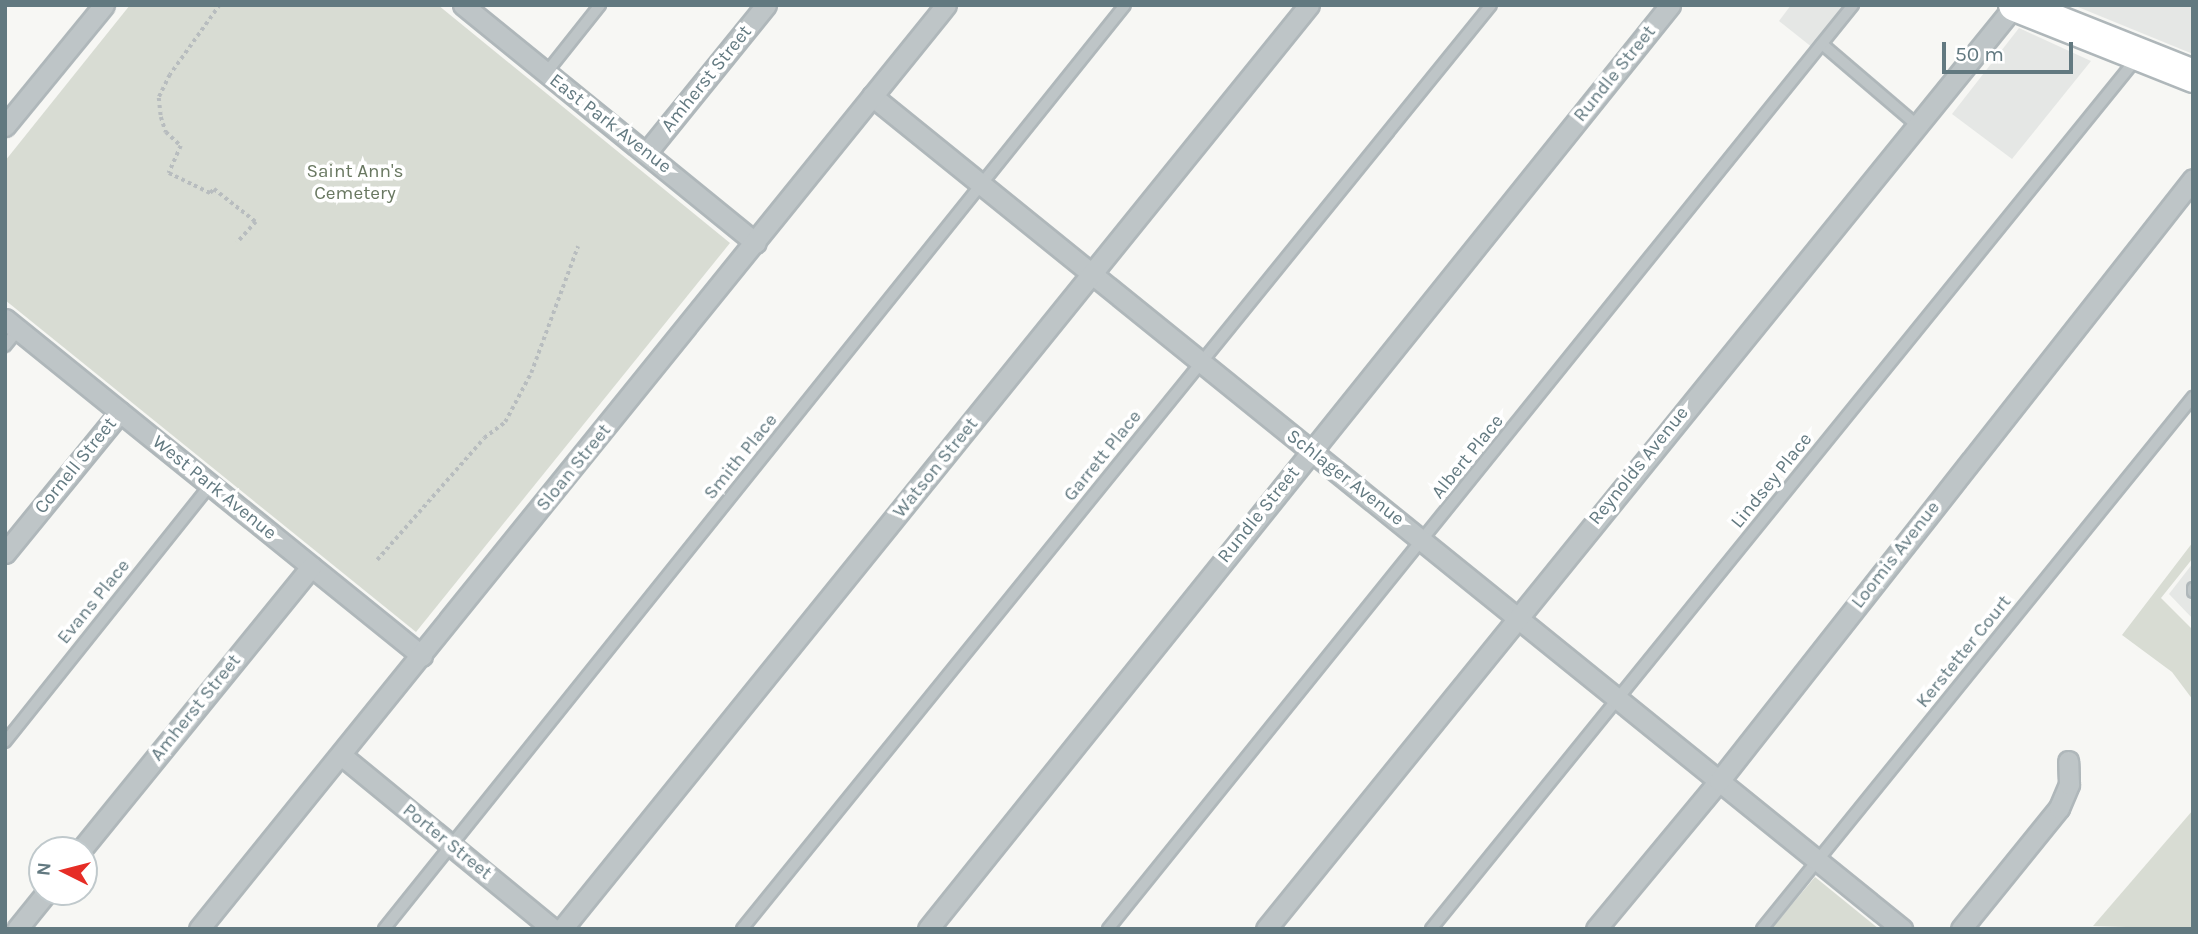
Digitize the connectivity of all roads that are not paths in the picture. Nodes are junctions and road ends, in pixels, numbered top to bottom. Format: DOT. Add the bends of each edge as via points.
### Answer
graph roads {
  1 [pos="104,5"];
  2 [pos="463,5"];
  3 [pos="600,5"];
  4 [pos="766,5"];
  5 [pos="946,5"];
  6 [pos="1125,5"];
  7 [pos="1308,5"];
  8 [pos="1491,5"];
  9 [pos="1670,5"];
  10 [pos="1853,5"];
  11 [pos="2015,5"];
  12 [pos="1822,44"];
  13 [pos="2139,54"];
  14 [pos="546,73"];
  15 [pos="2193,76"];
  16 [pos="872,96"];
  17 [pos="1917,125"];
  18 [pos="5,126"];
  19 [pos="647,152"];
  20 [pos="2193,179"];
  21 [pos="981,185"];
  22 [pos="756,243"];
  23 [pos="1094,274"];
  24 [pos="12,325"];
  25 [pos="5,346"];
  26 [pos="1201,363"];
  27 [pos="2193,397"];
  28 [pos="120,412"];
  29 [pos="1310,451"];
  30 [pos="211,485"];
  31 [pos="1424,539"];
  32 [pos="5,553"];
  33 [pos="311,567"];
  34 [pos="1514,618"];
  35 [pos="422,656"];
  36 [pos="1618,699"];
  37 [pos="5,742"];
  38 [pos="341,755"];
  39 [pos="2068,761"];
  40 [pos="1719,781"];
  41 [pos="92,836"];
  42 [pos="452,845"];
  43 [pos="1817,861"];
  44 [pos="36,906"];
  45 [pos="17,929"];
  46 [pos="199,929"];
  47 [pos="384,929"];
  48 [pos="553,929"];
  49 [pos="562,929"];
  50 [pos="742,929"];
  51 [pos="928,929"];
  52 [pos="1108,929"];
  53 [pos="1266,929"];
  54 [pos="1431,929"];
  55 [pos="1596,929"];
  56 [pos="1762,929"];
  57 [pos="1902,929"];
  58 [pos="1961,929"];
  1 -- 18 [label="street"];
  2 -- 14 [label="street, East Park Avenue"];
  3 -- 14 [label="lane"];
  4 -- 19 [label="street, Amherst Street"];
  5 -- 16 [label="street, Sloan Street"];
  6 -- 21 [label="lane, Smith Place"];
  7 -- 23 [label="street, Watson Street"];
  8 -- 26 [label="lane, Garrett Place"];
  9 -- 29 [label="street, Rundle Street"];
  10 -- 12 [label="lane, Albert Place"];
  11 -- 13 [label="main road"];
  11 -- 17 [label="street, Reynolds Avenue"];
  12 -- 17 [label="lane"];
  12 -- 31 [label="lane, Albert Place"];
  13 -- 15 [label="main road"];
  13 -- 36 [label="lane, Lindsey Place"];
  14 -- 19 [label="street, East Park Avenue"];
  16 -- 21 [label="street, Schlager Avenue"];
  16 -- 22 [label="street, Sloan Street"];
  17 -- 34 [label="street, Reynolds Avenue"];
  19 -- 22 [label="street, East Park Avenue"];
  20 -- 40 [label="street, Loomis Avenue"];
  21 -- 23 [label="street, Schlager Avenue"];
  21 -- 42 [label="lane, Smith Place"];
  22 -- 35 [label="street, Sloan Street"];
  23 -- 26 [label="street, Schlager Avenue"];
  23 -- 49 [label="street, Watson Street"];
  24 -- 25 [label="lane"];
  24 -- 28 [label="street, West Park Avenue"];
  26 -- 29 [label="street, Schlager Avenue"];
  26 -- 50 [label="lane, Garrett Place"];
  27 -- 43 [label="lane, Kerstetter Court"];
  28 -- 30 [label="street, West Park Avenue"];
  28 -- 32 [label="street, Cornell Street"];
  29 -- 31 [label="street, Schlager Avenue"];
  29 -- 51 [label="street, Rundle Street"];
  30 -- 33 [label="street, West Park Avenue"];
  30 -- 37 [label="lane, Evans Place"];
  31 -- 34 [label="street, Schlager Avenue"];
  31 -- 52 [label="lane, Albert Place"];
  33 -- 35 [label="street, West Park Avenue"];
  33 -- 41 [label="street, Amherst Street"];
  34 -- 36 [label="street, Schlager Avenue"];
  34 -- 53 [label="street, Reynolds Avenue"];
  35 -- 38 [label="street, Sloan Street"];
  36 -- 40 [label="street, Schlager Avenue"];
  36 -- 54 [label="lane, Lindsey Place"];
  38 -- 42 [label="street, Porter Street"];
  38 -- 46 [label="street, Sloan Street"];
  39 -- 58 [label="street" via="2069,784 2059,808"];
  40 -- 43 [label="street, Schlager Avenue"];
  40 -- 55 [label="street, Loomis Avenue"];
  42 -- 47 [label="lane, Smith Place"];
  42 -- 48 [label="street, Porter Street"];
  43 -- 56 [label="lane, Kerstetter Court"];
  43 -- 57 [label="street, Schlager Avenue"];
  44 -- 45 [label="street"];
}
